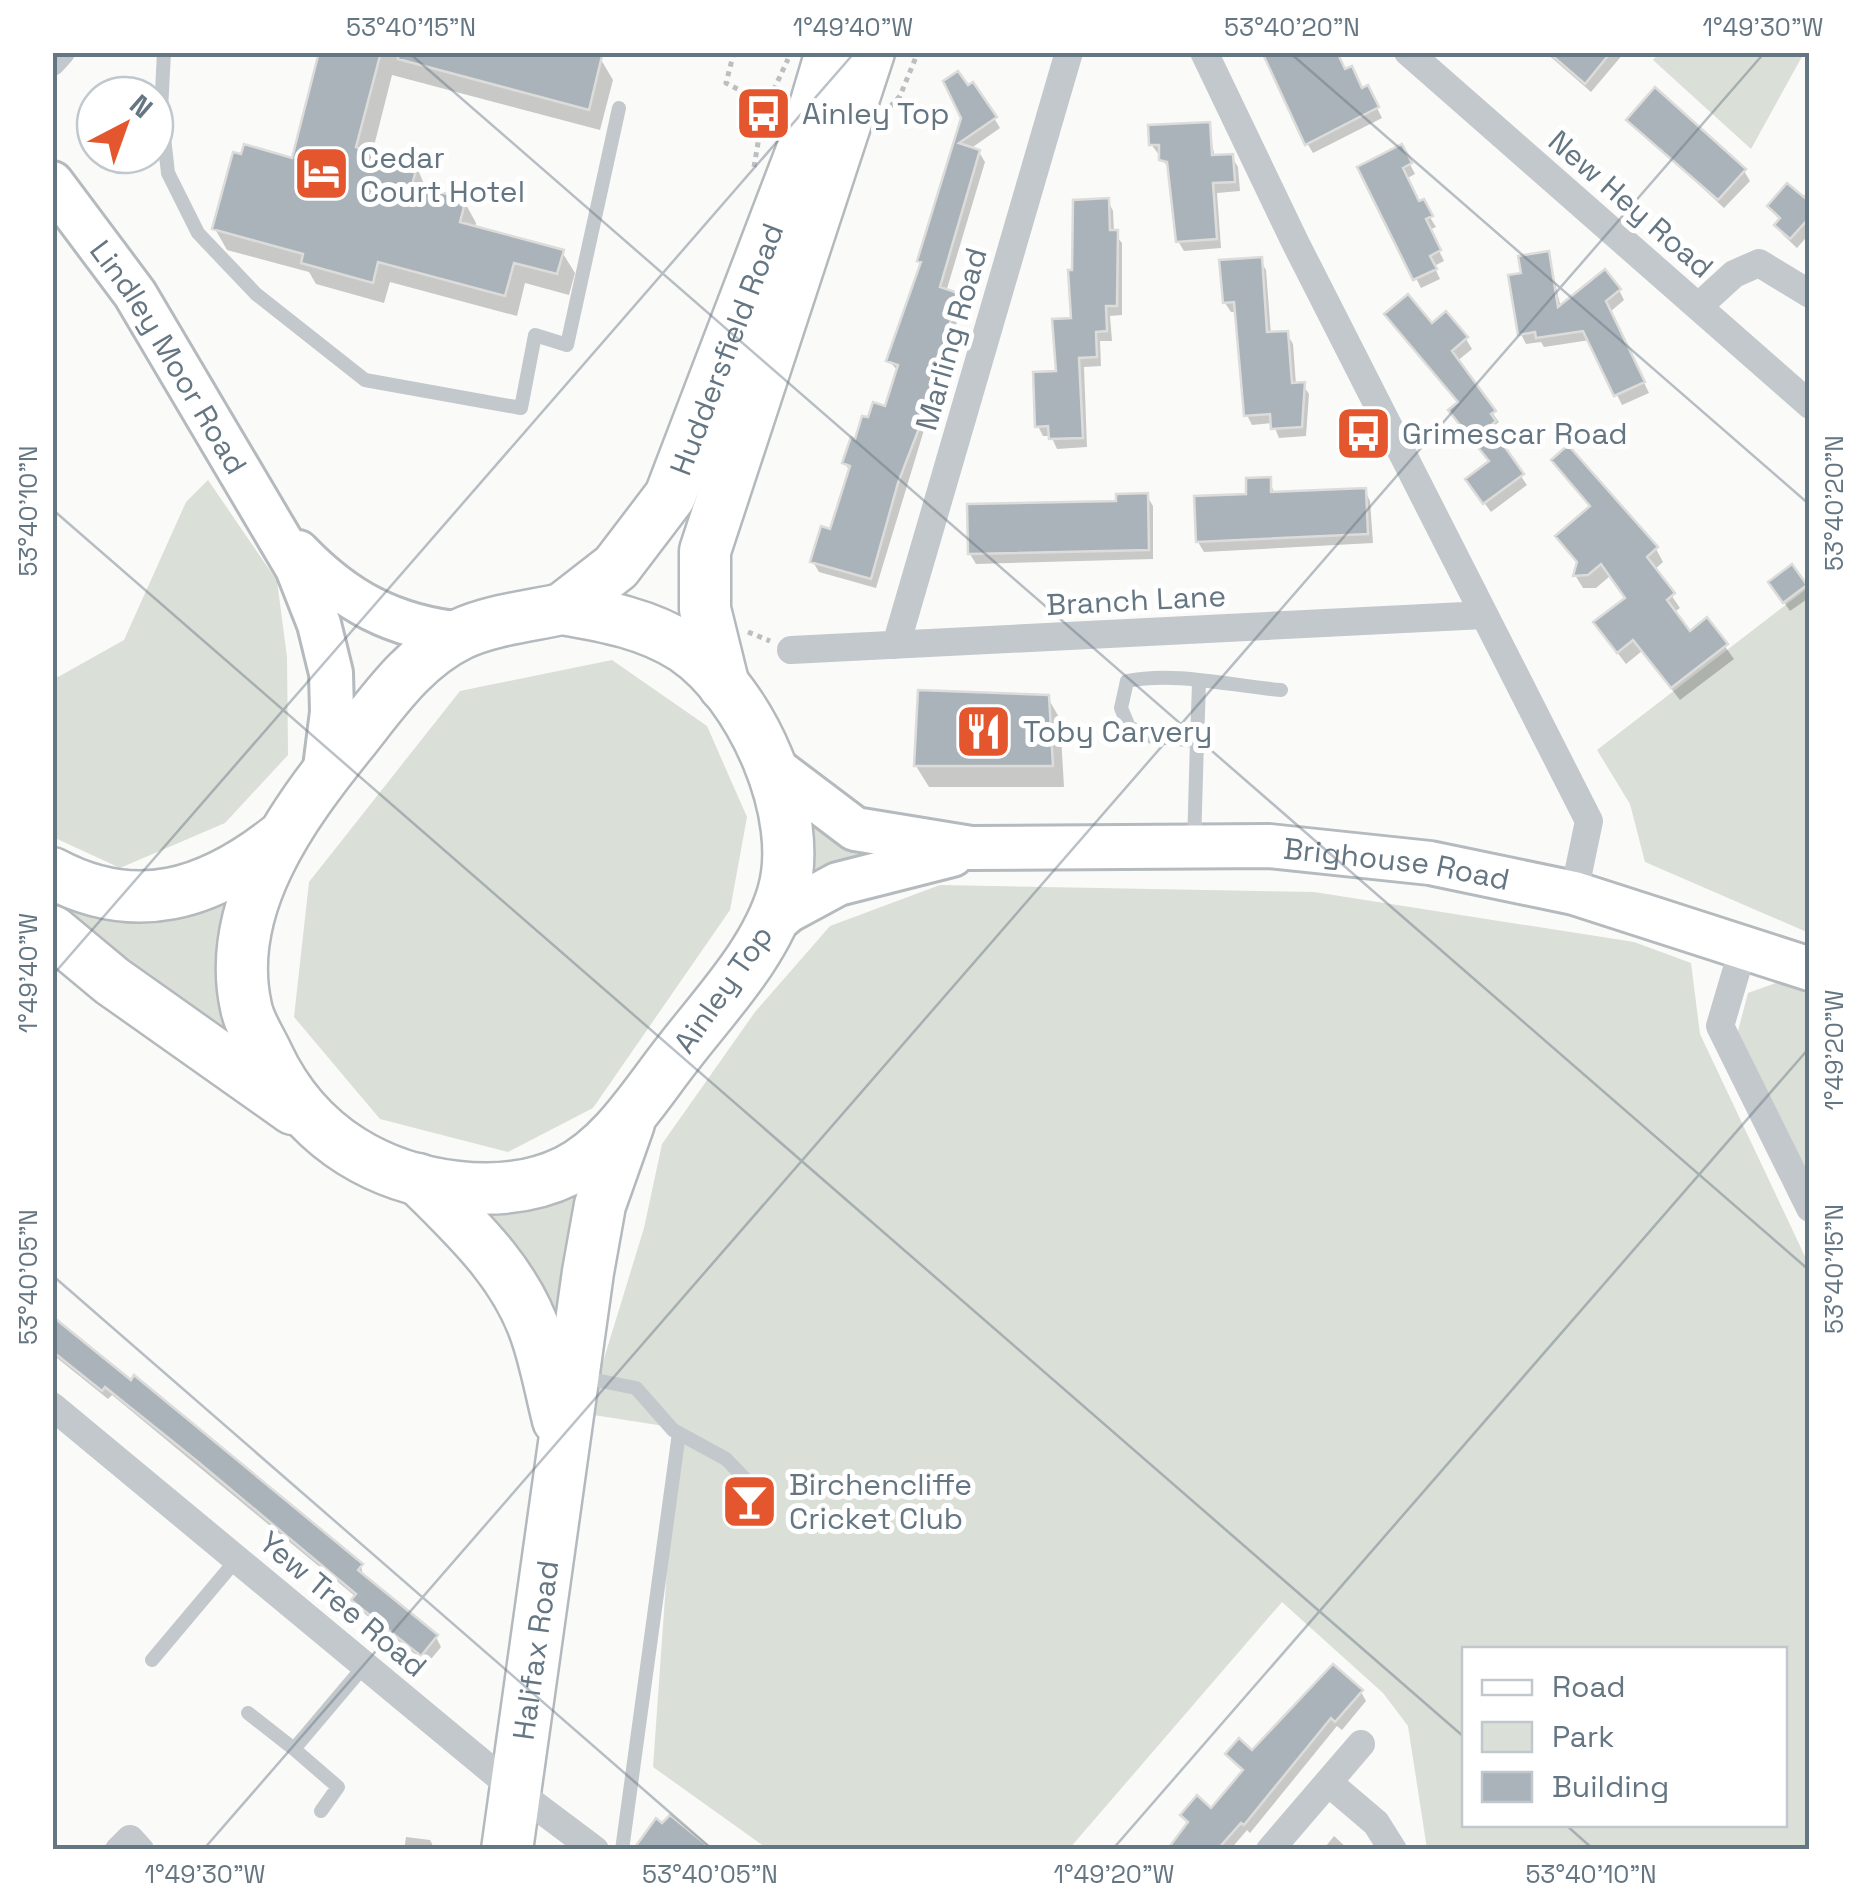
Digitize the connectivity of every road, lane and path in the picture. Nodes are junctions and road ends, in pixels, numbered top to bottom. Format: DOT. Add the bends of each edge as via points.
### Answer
graph roads {
  1 [pos="61,52"];
  2 [pos="164,52"];
  3 [pos="734,52"];
  4 [pos="791,52"];
  5 [pos="830,52"];
  6 [pos="868,52"];
  7 [pos="882,52"];
  8 [pos="1070,52"];
  9 [pos="1204,52"];
  10 [pos="1416,55"];
  11 [pos="52,62"];
  12 [pos="619,108"];
  13 [pos="763,113"];
  14 [pos="760,126"];
  15 [pos="52,183"];
  16 [pos="791,290"];
  17 [pos="1810,294"];
  18 [pos="1699,306"];
  19 [pos="1810,405"];
  20 [pos="280,534"];
  21 [pos="562,609"];
  22 [pos="1484,615"];
  23 [pos="736,624"];
  24 [pos="462,634"];
  25 [pos="896,645"];
  26 [pos="792,650"];
  27 [pos="1199,683"];
  28 [pos="724,686"];
  29 [pos="1281,690"];
  30 [pos="1198,741"];
  31 [pos="769,764"];
  32 [pos="324,776"];
  33 [pos="287,833"];
  34 [pos="1194,844"];
  35 [pos="971,848"];
  36 [pos="52,874"];
  37 [pos="1574,893"];
  38 [pos="768,928"];
  39 [pos="52,932"];
  40 [pos="1744,945"];
  41 [pos="1810,969"];
  42 [pos="637,1105"];
  43 [pos="306,1116"];
  44 [pos="418,1179"];
  45 [pos="1810,1208"];
  46 [pos="575,1377"];
  47 [pos="52,1406"];
  48 [pos="679,1433"];
  49 [pos="566,1449"];
  50 [pos="754,1488"];
  51 [pos="237,1559"];
  52 [pos="152,1660"];
  53 [pos="365,1665"];
  54 [pos="248,1713"];
  55 [pos="1361,1744"];
  56 [pos="294,1748"];
  57 [pos="1329,1783"];
  58 [pos="515,1790"];
  59 [pos="321,1811"];
  60 [pos="119,1850"];
  61 [pos="140,1850"];
  62 [pos="507,1850"];
  63 [pos="595,1850"];
  64 [pos="622,1850"];
  65 [pos="1270,1850"];
  66 [pos="1394,1850"];
  1 -- 11 [label="street"];
  2 -- 12 [label="lane" via="168,172 198,233 256,294 365,380 521,408 534,335 566,345"];
  3 -- 14 [label="path" via="726,84 754,98 746,120"];
  4 -- 13 [label="path"];
  5 -- 21 [label="highway, Huddersfield Road" via="800,153 670,496 616,568"];
  6 -- 16 [label="highway, Huddersfield Road"];
  7 -- 16 [label="highway, Huddersfield Road" via="810,262"];
  8 -- 25 [label="street, Marling Road"];
  9 -- 22 [label="street"];
  10 -- 18 [label="street, New Hey Road"];
  15 -- 20 [label="main road, Lindley Moor Road" via="135,294"];
  16 -- 28 [label="highway, Huddersfield Road" via="705,551 704,609"];
  17 -- 18 [label="street" via="1759,263 1734,274"];
  18 -- 19 [label="street, New Hey Road"];
  20 -- 24 [label="main road, Lindley Moor Road" via="350,600 406,626"];
  20 -- 32 [label="main road, Lindley Moor Road" via="328,651 332,712"];
  21 -- 24 [label="highway, Ainley Top"];
  21 -- 28 [label="highway, Ainley Top" via="650,630 684,648"];
  22 -- 25 [label="street, Branch Lane"];
  22 -- 37 [label="street" via="1588,821"];
  23 -- 26 [label="path"];
  24 -- 32 [label="highway, Ainley Top" via="418,662"];
  25 -- 26 [label="street, Branch Lane"];
  27 -- 29 [label="lane"];
  27 -- 30 [label="lane"];
  27 -- 30 [label="lane" via="1160,674 1127,681 1121,708 1128,727 1147,736"];
  28 -- 31 [label="highway, Ainley Top" via="750,721"];
  30 -- 34 [label="lane"];
  31 -- 35 [label="main road" via="855,829"];
  31 -- 38 [label="highway, Ainley Top" via="787,821 788,872"];
  32 -- 33 [label="highway, Ainley Top"];
  33 -- 36 [label="highway" via="234,874 164,896 112,894"];
  33 -- 43 [label="highway, Ainley Top" via="248,915 240,956 246,1010"];
  34 -- 35 [label="main road, Brighouse Road"];
  34 -- 37 [label="main road, Brighouse Road" via="1411,860"];
  35 -- 38 [label="main road" via="838,884"];
  37 -- 40 [label="main road, Brighouse Road"];
  38 -- 42 [label="highway, Ainley Top"];
  39 -- 43 [label="highway"];
  40 -- 41 [label="main road, Brighouse Road"];
  40 -- 45 [label="street" via="1720,1026"];
  42 -- 44 [label="highway, Ainley Top" via="608,1140 568,1171 492,1190"];
  42 -- 46 [label="highway, Halifax Road" via="600,1205"];
  43 -- 44 [label="highway, Ainley Top" via="362,1158"];
  44 -- 49 [label="highway, Halifax Road" via="479,1240 520,1297"];
  46 -- 48 [label="lane" via="636,1388"];
  46 -- 49 [label="highway, Halifax Road"];
  47 -- 51 [label="street, Yew Tree Road"];
  48 -- 50 [label="lane" via="726,1460"];
  48 -- 64 [label="lane"];
  49 -- 58 [label="highway, Halifax Road"];
  51 -- 52 [label="lane"];
  51 -- 53 [label="street, Yew Tree Road"];
  53 -- 56 [label="lane"];
  53 -- 58 [label="street, Yew Tree Road"];
  54 -- 56 [label="lane"];
  55 -- 57 [label="street"];
  56 -- 59 [label="lane" via="338,1786"];
  57 -- 65 [label="street"];
  57 -- 66 [label="street" via="1376,1823"];
  58 -- 62 [label="highway, Halifax Road"];
  58 -- 63 [label="street, Yew Tree Road"];
  60 -- 61 [label="street" via="130,1839"];
}
